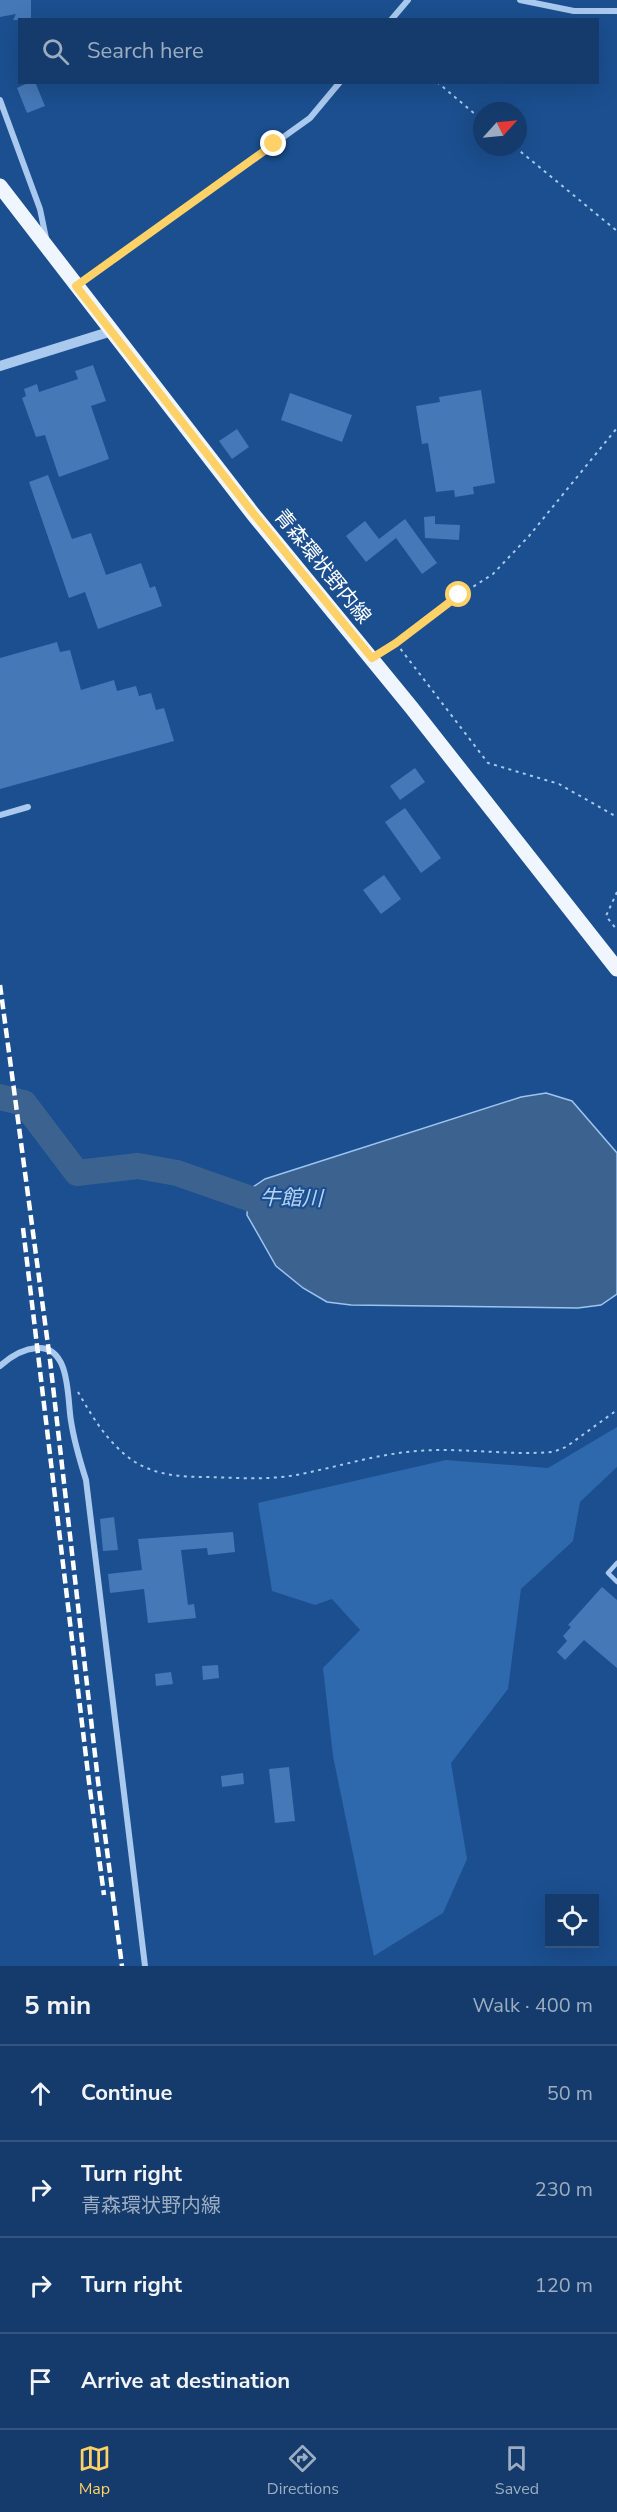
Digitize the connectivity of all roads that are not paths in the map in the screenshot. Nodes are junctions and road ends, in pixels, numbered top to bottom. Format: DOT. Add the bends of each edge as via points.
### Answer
graph roads {
  1 [pos="408,0"];
  2 [pos="520,0"];
  3 [pos="617,11"];
  4 [pos="393,18"];
  5 [pos="338,84"];
  6 [pos="0,100"];
  7 [pos="0,186"];
  8 [pos="47,249"];
  9 [pos="76,286"];
  10 [pos="112,331"];
  11 [pos="0,366"];
  12 [pos="28,807"];
  13 [pos="0,815"];
  14 [pos="617,969"];
  15 [pos="0,1366"];
  16 [pos="617,1563"];
  17 [pos="617,1582"];
  18 [pos="145,1966"];
  1 -- 4 [label="street"];
  2 -- 3 [label="street" via="590,13"];
  5 -- 9 [label="street" via="310,118"];
  6 -- 8 [label="street" via="40,209"];
  7 -- 8 [label="main road, 青森環状野内線"];
  8 -- 9 [label="main road, 青森環状野内線"];
  9 -- 10 [label="main road, 青森環状野内線"];
  10 -- 11 [label="street"];
  10 -- 14 [label="main road, 青森環状野内線"];
  12 -- 13 [label="street"];
  15 -- 18 [label="street" via="28,1349 42,1348 55,1353 62,1364 86,1480"];
  16 -- 17 [label="lane" via="608,1573"];
}
